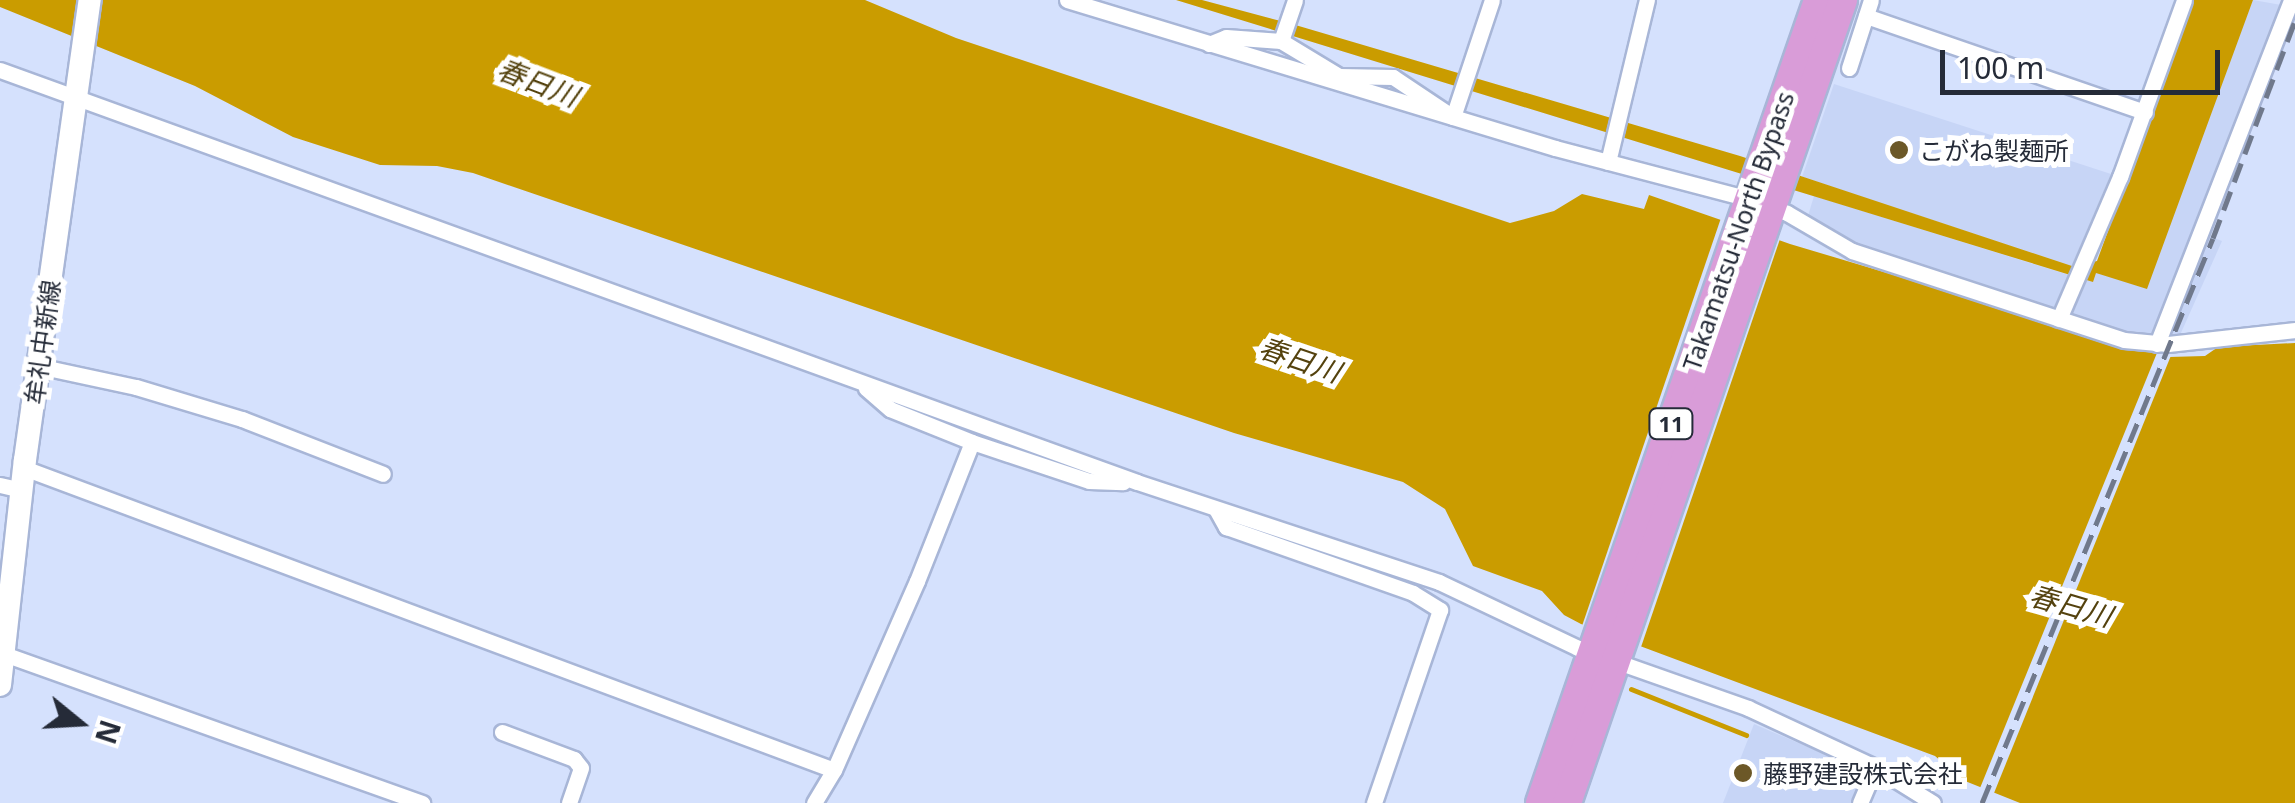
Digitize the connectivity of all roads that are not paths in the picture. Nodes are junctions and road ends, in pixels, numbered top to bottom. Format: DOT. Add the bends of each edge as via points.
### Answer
graph roads {
  1 [pos="90,0"];
  2 [pos="1067,0"];
  3 [pos="1295,0"];
  4 [pos="1492,0"];
  5 [pos="1647,0"];
  6 [pos="1818,0"];
  7 [pos="1842,0"];
  8 [pos="2184,0"];
  9 [pos="2291,0"];
  10 [pos="1091,4"];
  11 [pos="1869,8"];
  12 [pos="1281,41"];
  13 [pos="1209,44"];
  14 [pos="1849,68"];
  15 [pos="4,75"];
  16 [pos="1338,79"];
  17 [pos="78,88"];
  18 [pos="2144,112"];
  19 [pos="1453,117"];
  20 [pos="1608,162"];
  21 [pos="1764,191"];
  22 [pos="2058,319"];
  23 [pos="2295,330"];
  24 [pos="2157,344"];
  25 [pos="38,366"];
  26 [pos="860,382"];
  27 [pos="972,442"];
  28 [pos="384,474"];
  29 [pos="15,481"];
  30 [pos="1137,482"];
  31 [pos="1216,508"];
  32 [pos="1607,650"];
  33 [pos="4,654"];
  34 [pos="0,685"];
  35 [pos="502,732"];
  36 [pos="1874,767"];
  37 [pos="834,770"];
  38 [pos="1552,802"];
  39 [pos="422,803"];
  40 [pos="569,803"];
  41 [pos="814,803"];
  42 [pos="1374,803"];
  43 [pos="1860,803"];
  44 [pos="1934,803"];
  1 -- 17 [label="main road, 牟礼中新線"];
  2 -- 10 [label="street"];
  3 -- 12 [label="street"];
  4 -- 19 [label="street"];
  5 -- 20 [label="street"];
  6 -- 21 [label="highway, Takamatsu-North Bypass / 11"];
  7 -- 21 [label="highway, Takamatsu-North Bypass / 11"];
  8 -- 18 [label="street"];
  9 -- 24 [label="street"];
  10 -- 13 [label="street"];
  11 -- 14 [label="street"];
  11 -- 18 [label="street"];
  12 -- 13 [label="street" via="1226,38"];
  12 -- 16 [label="street"];
  13 -- 16 [label="street"];
  15 -- 17 [label="street"];
  16 -- 19 [label="street"];
  17 -- 25 [label="main road, 牟礼中新線"];
  17 -- 26 [label="street"];
  18 -- 22 [label="street"];
  19 -- 20 [label="street"];
  20 -- 21 [label="street"];
  21 -- 22 [label="street" via="1852,251"];
  21 -- 32 [label="highway, Takamatsu-North Bypass / 11"];
  22 -- 24 [label="street"];
  23 -- 24 [label="street"];
  25 -- 28 [label="street" via="242,420"];
  25 -- 29 [label="main road, 牟礼中新線"];
  26 -- 27 [label="street" via="890,408"];
  26 -- 30 [label="street"];
  27 -- 30 [label="street" via="1089,481"];
  27 -- 37 [label="street"];
  29 -- 33 [label="main road, 牟礼中新線"];
  29 -- 37 [label="street"];
  30 -- 31 [label="street"];
  31 -- 32 [label="street" via="1439,582"];
  31 -- 42 [label="street" via="1226,527 1413,593 1440,610"];
  32 -- 36 [label="street"];
  32 -- 38 [label="highway, Takamatsu-North Bypass / 11"];
  33 -- 34 [label="main road, 牟礼中新線"];
  33 -- 39 [label="street"];
  35 -- 40 [label="street" via="574,759 581,768"];
  36 -- 43 [label="street"];
  36 -- 44 [label="street"];
  37 -- 41 [label="street"];
}
